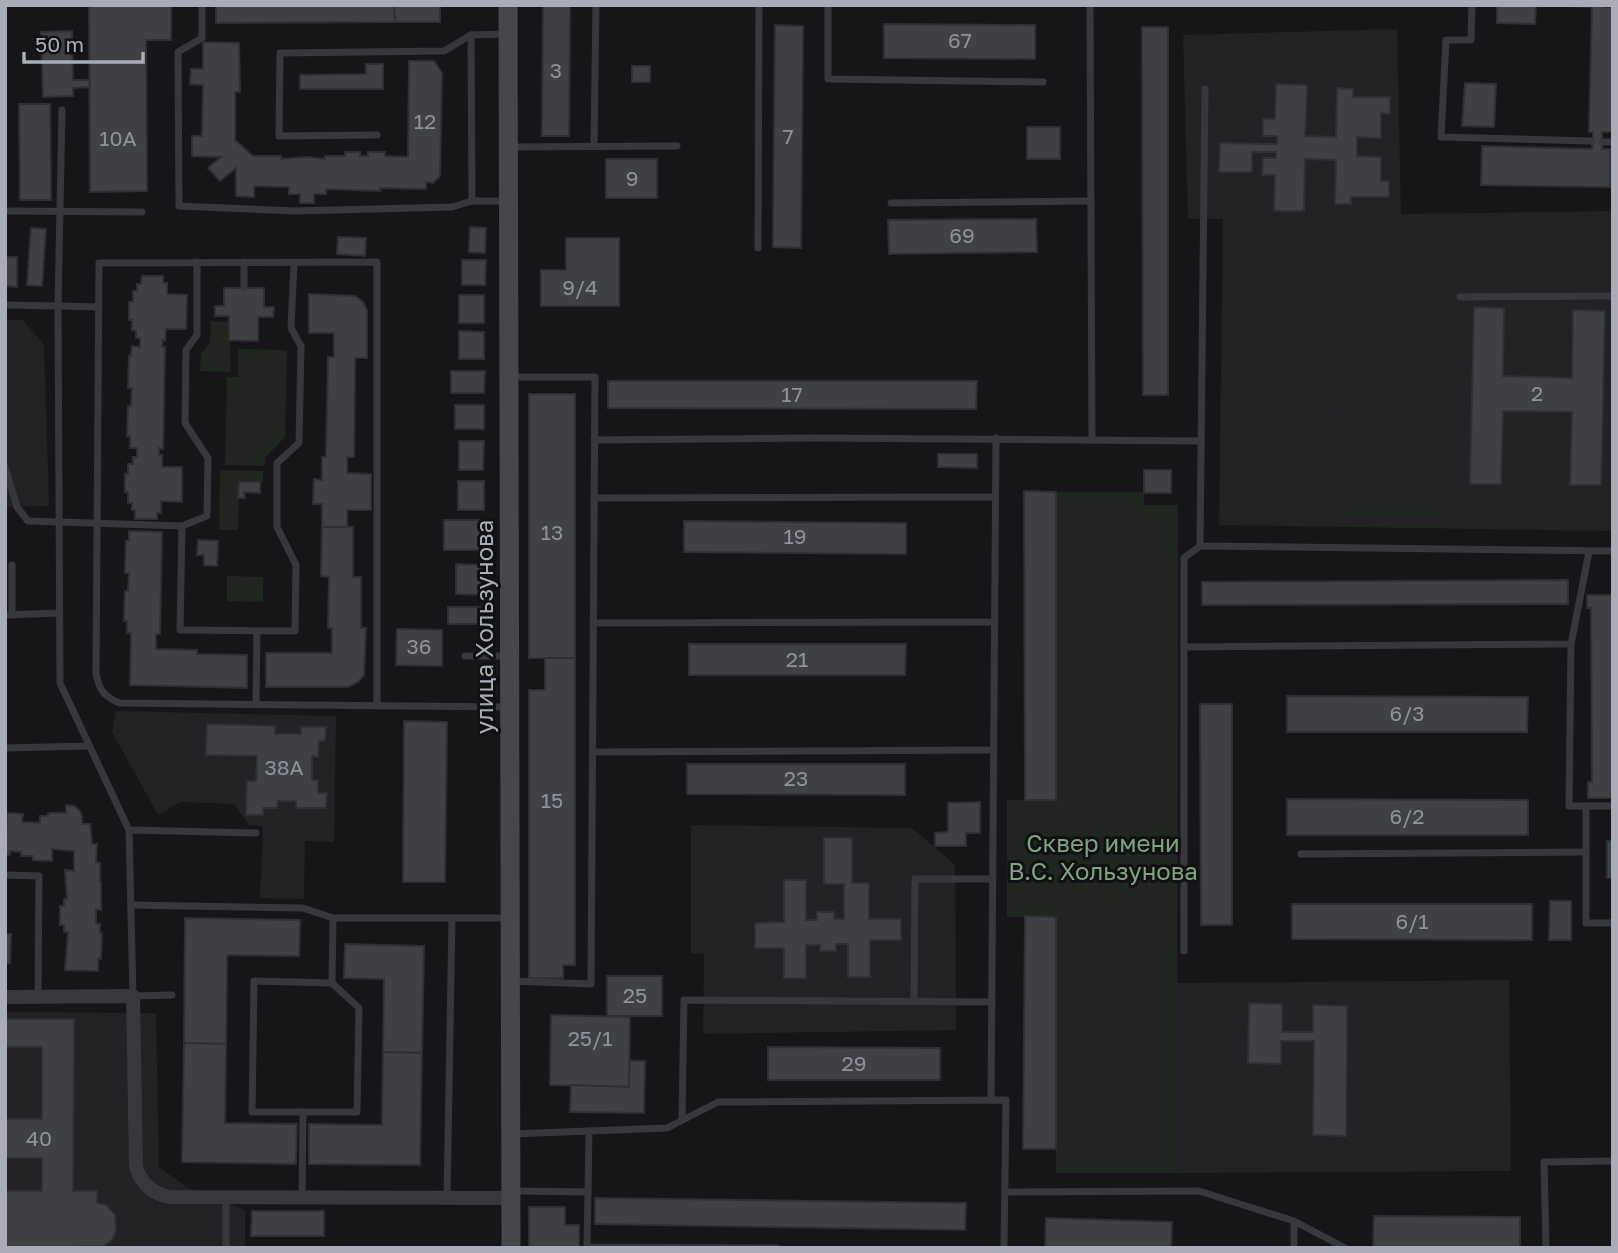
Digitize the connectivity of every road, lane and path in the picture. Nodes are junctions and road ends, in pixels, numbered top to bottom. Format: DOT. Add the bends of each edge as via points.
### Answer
graph roads {
  1 [pos="202,5"];
  2 [pos="508,5"];
  3 [pos="596,5"];
  4 [pos="759,5"];
  5 [pos="828,5"];
  6 [pos="1090,5"];
  7 [pos="1472,5"];
  8 [pos="508,34"];
  9 [pos="471,35"];
  10 [pos="1043,82"];
  11 [pos="1205,89"];
  12 [pos="62,110"];
  13 [pos="377,135"];
  14 [pos="1592,141"];
  15 [pos="1602,142"];
  16 [pos="1613,142"];
  17 [pos="677,145"];
  18 [pos="594,146"];
  19 [pos="508,147"];
  20 [pos="472,201"];
  21 [pos="508,201"];
  22 [pos="1091,201"];
  23 [pos="891,203"];
  24 [pos="5,211"];
  25 [pos="60,212"];
  26 [pos="142,212"];
  27 [pos="758,248"];
  28 [pos="197,262"];
  29 [pos="244,262"];
  30 [pos="294,263"];
  31 [pos="244,288"];
  32 [pos="1613,296"];
  33 [pos="1460,297"];
  34 [pos="5,305"];
  35 [pos="58,306"];
  36 [pos="99,307"];
  37 [pos="508,377"];
  38 [pos="996,438"];
  39 [pos="1092,439"];
  40 [pos="594,440"];
  41 [pos="1200,441"];
  42 [pos="5,467"];
  43 [pos="8,487"];
  44 [pos="995,497"];
  45 [pos="594,498"];
  46 [pos="59,522"];
  47 [pos="97,523"];
  48 [pos="182,526"];
  49 [pos="1200,545"];
  50 [pos="1613,551"];
  51 [pos="1589,552"];
  52 [pos="12,565"];
  53 [pos="60,613"];
  54 [pos="9,615"];
  55 [pos="995,622"];
  56 [pos="593,623"];
  57 [pos="257,631"];
  58 [pos="1571,643"];
  59 [pos="1184,647"];
  60 [pos="465,656"];
  61 [pos="509,656"];
  62 [pos="257,704"];
  63 [pos="377,706"];
  64 [pos="509,707"];
  65 [pos="89,746"];
  66 [pos="5,748"];
  67 [pos="994,750"];
  68 [pos="593,752"];
  69 [pos="1586,806"];
  70 [pos="1613,806"];
  71 [pos="129,830"];
  72 [pos="257,833"];
  73 [pos="1586,852"];
  74 [pos="1301,854"];
  75 [pos="5,875"];
  76 [pos="993,879"];
  77 [pos="131,905"];
  78 [pos="333,918"];
  79 [pos="452,918"];
  80 [pos="510,918"];
  81 [pos="1613,923"];
  82 [pos="1185,951"];
  83 [pos="510,981"];
  84 [pos="332,983"];
  85 [pos="172,995"];
  86 [pos="133,996"];
  87 [pos="5,997"];
  88 [pos="38,997"];
  89 [pos="914,1001"];
  90 [pos="992,1002"];
  91 [pos="991,1100"];
  92 [pos="303,1112"];
  93 [pos="682,1120"];
  94 [pos="589,1131"];
  95 [pos="511,1135"];
  96 [pos="1613,1161"];
  97 [pos="588,1192"];
  98 [pos="1005,1192"];
  99 [pos="511,1194"];
  100 [pos="226,1198"];
  101 [pos="302,1198"];
  102 [pos="447,1198"];
  103 [pos="1294,1221"];
  104 [pos="606,1247"];
  105 [pos="226,1248"];
  106 [pos="511,1248"];
  107 [pos="777,1248"];
  108 [pos="1004,1248"];
  109 [pos="1294,1248"];
  110 [pos="1345,1248"];
  111 [pos="1546,1248"];
  1 -- 20 [label="lane" via="202,38 178,52 179,206 308,211 452,207"];
  2 -- 8 [label="street, улица Хользунова"];
  3 -- 18 [label="lane"];
  4 -- 27 [label="lane"];
  5 -- 10 [label="lane" via="828,79"];
  6 -- 22 [label="lane"];
  7 -- 14 [label="lane" via="1471,40 1446,40 1441,137"];
  8 -- 9 [label="lane"];
  8 -- 19 [label="street, улица Хользунова"];
  9 -- 13 [label="lane" via="444,51 280,53 279,136"];
  9 -- 20 [label="lane"];
  11 -- 41 [label="lane"];
  12 -- 25 [label="lane"];
  15 -- 16 [label="lane"];
  17 -- 18 [label="lane"];
  18 -- 19 [label="lane"];
  19 -- 21 [label="street, улица Хользунова"];
  20 -- 21 [label="lane"];
  21 -- 37 [label="street, улица Хользунова"];
  22 -- 23 [label="lane"];
  22 -- 39 [label="lane"];
  24 -- 25 [label="lane"];
  25 -- 26 [label="lane"];
  25 -- 35 [label="lane"];
  28 -- 29 [label="lane"];
  28 -- 36 [label="lane" via="99,263"];
  28 -- 48 [label="lane" via="197,335 186,350 185,423 208,458 207,516"];
  29 -- 30 [label="lane"];
  29 -- 31 [label="lane"];
  30 -- 57 [label="lane" via="291,328 302,346 299,443 277,463 276,527 296,565 295,631"];
  30 -- 63 [label="lane" via="377,262"];
  32 -- 33 [label="lane"];
  34 -- 35 [label="lane"];
  35 -- 36 [label="lane"];
  35 -- 46 [label="lane"];
  36 -- 47 [label="lane"];
  37 -- 40 [label="lane" via="595,377"];
  37 -- 61 [label="street, улица Хользунова"];
  38 -- 39 [label="lane"];
  38 -- 40 [label="lane"];
  38 -- 44 [label="lane"];
  39 -- 41 [label="lane"];
  40 -- 45 [label="lane"];
  41 -- 49 [label="lane"];
  42 -- 43 [label="lane"];
  43 -- 46 [label="lane" via="27,521"];
  44 -- 45 [label="lane"];
  44 -- 55 [label="lane"];
  45 -- 56 [label="lane"];
  46 -- 47 [label="lane"];
  46 -- 53 [label="lane"];
  47 -- 48 [label="lane"];
  47 -- 62 [label="lane" via="96,673 98,687 107,698 118,703"];
  48 -- 57 [label="lane" via="180,630"];
  49 -- 51 [label="lane"];
  49 -- 59 [label="lane" via="1184,558"];
  50 -- 51 [label="lane"];
  51 -- 58 [label="lane"];
  52 -- 54 [label="lane"];
  53 -- 54 [label="lane"];
  53 -- 65 [label="lane" via="60,683"];
  55 -- 56 [label="lane"];
  55 -- 67 [label="lane"];
  56 -- 68 [label="lane"];
  57 -- 62 [label="lane"];
  58 -- 59 [label="lane"];
  58 -- 69 [label="lane" via="1569,806"];
  59 -- 82 [label="lane"];
  60 -- 61 [label="lane"];
  61 -- 64 [label="street, улица Хользунова"];
  62 -- 63 [label="lane"];
  63 -- 64 [label="lane"];
  64 -- 80 [label="street, улица Хользунова"];
  65 -- 66 [label="lane"];
  65 -- 71 [label="lane"];
  67 -- 68 [label="lane"];
  67 -- 76 [label="lane"];
  68 -- 83 [label="lane" via="591,984"];
  69 -- 70 [label="lane"];
  69 -- 73 [label="lane"];
  71 -- 72 [label="lane"];
  71 -- 77 [label="lane"];
  73 -- 74 [label="lane"];
  73 -- 81 [label="lane" via="1586,923"];
  75 -- 88 [label="lane" via="39,876"];
  76 -- 89 [label="lane" via="915,879"];
  76 -- 90 [label="lane"];
  77 -- 78 [label="lane" via="303,908"];
  77 -- 86 [label="lane"];
  78 -- 79 [label="lane"];
  78 -- 84 [label="lane"];
  79 -- 80 [label="lane"];
  79 -- 102 [label="lane"];
  80 -- 83 [label="street, улица Хользунова"];
  83 -- 95 [label="street, улица Хользунова"];
  84 -- 92 [label="lane" via="359,1008 357,1112"];
  84 -- 92 [label="lane" via="254,981 252,1112"];
  85 -- 86 [label="lane"];
  86 -- 88 [label="street"];
  86 -- 100 [label="street" via="135,1167 139,1179 169,1198"];
  87 -- 88 [label="street"];
  89 -- 90 [label="lane"];
  89 -- 93 [label="lane" via="684,1000"];
  90 -- 91 [label="lane"];
  91 -- 93 [label="lane" via="718,1102"];
  91 -- 98 [label="lane" via="1006,1100"];
  92 -- 101 [label="lane"];
  93 -- 94 [label="lane" via="667,1128"];
  94 -- 95 [label="lane"];
  94 -- 97 [label="lane"];
  95 -- 99 [label="street, улица Хользунова"];
  96 -- 111 [label="lane" via="1544,1162"];
  97 -- 99 [label="lane"];
  97 -- 104 [label="lane" via="587,1247"];
  98 -- 103 [label="lane" via="1199,1191"];
  98 -- 108 [label="lane"];
  99 -- 102 [label="street"];
  99 -- 106 [label="street, улица Хользунова"];
  100 -- 101 [label="street"];
  100 -- 105 [label="lane"];
  101 -- 102 [label="street"];
  103 -- 109 [label="lane"];
  103 -- 110 [label="lane"];
  104 -- 107 [label="lane"];
}
